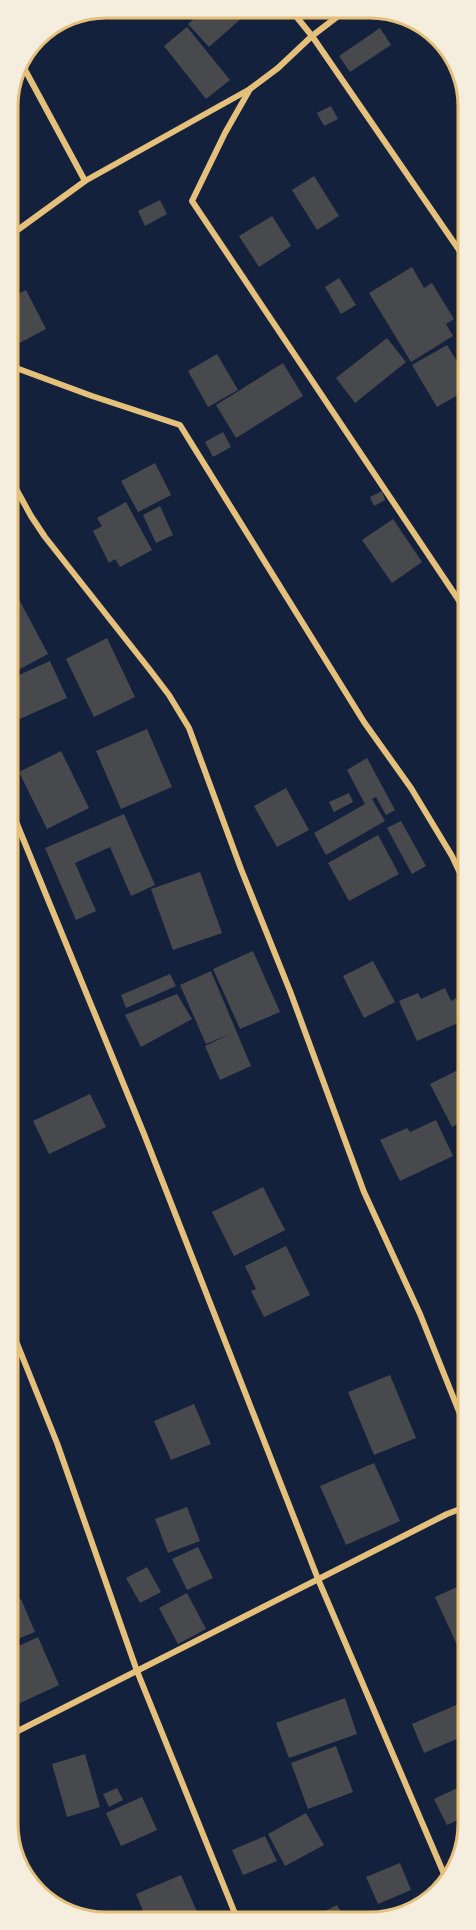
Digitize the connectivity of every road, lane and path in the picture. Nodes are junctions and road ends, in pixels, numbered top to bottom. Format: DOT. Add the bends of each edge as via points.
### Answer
graph roads {
  1 [pos="297,18"];
  2 [pos="336,18"];
  3 [pos="312,36"];
  4 [pos="26,71"];
  5 [pos="250,88"];
  6 [pos="86,181"];
  7 [pos="18,230"];
  8 [pos="458,248"];
  9 [pos="18,369"];
  10 [pos="18,492"];
  11 [pos="458,599"];
  12 [pos="18,826"];
  13 [pos="458,869"];
  14 [pos="18,1346"];
  15 [pos="458,1409"];
  16 [pos="458,1510"];
  17 [pos="318,1579"];
  18 [pos="137,1671"];
  19 [pos="18,1731"];
  20 [pos="443,1872"];
  21 [pos="234,1912"];
  1 -- 3 [label="street"];
  2 -- 3 [label="street"];
  3 -- 5 [label="street"];
  3 -- 8 [label="street"];
  4 -- 6 [label="street"];
  5 -- 6 [label="street"];
  5 -- 11 [label="street" via="192,201"];
  6 -- 7 [label="street"];
  9 -- 13 [label="street" via="180,425 364,722 411,788"];
  10 -- 15 [label="street" via="45,537 169,695 189,728 364,1192"];
  12 -- 17 [label="street" via="144,1134"];
  14 -- 18 [label="street" via="57,1443"];
  16 -- 17 [label="street"];
  17 -- 18 [label="street"];
  17 -- 20 [label="street"];
  18 -- 19 [label="street"];
  18 -- 21 [label="street"];
}
